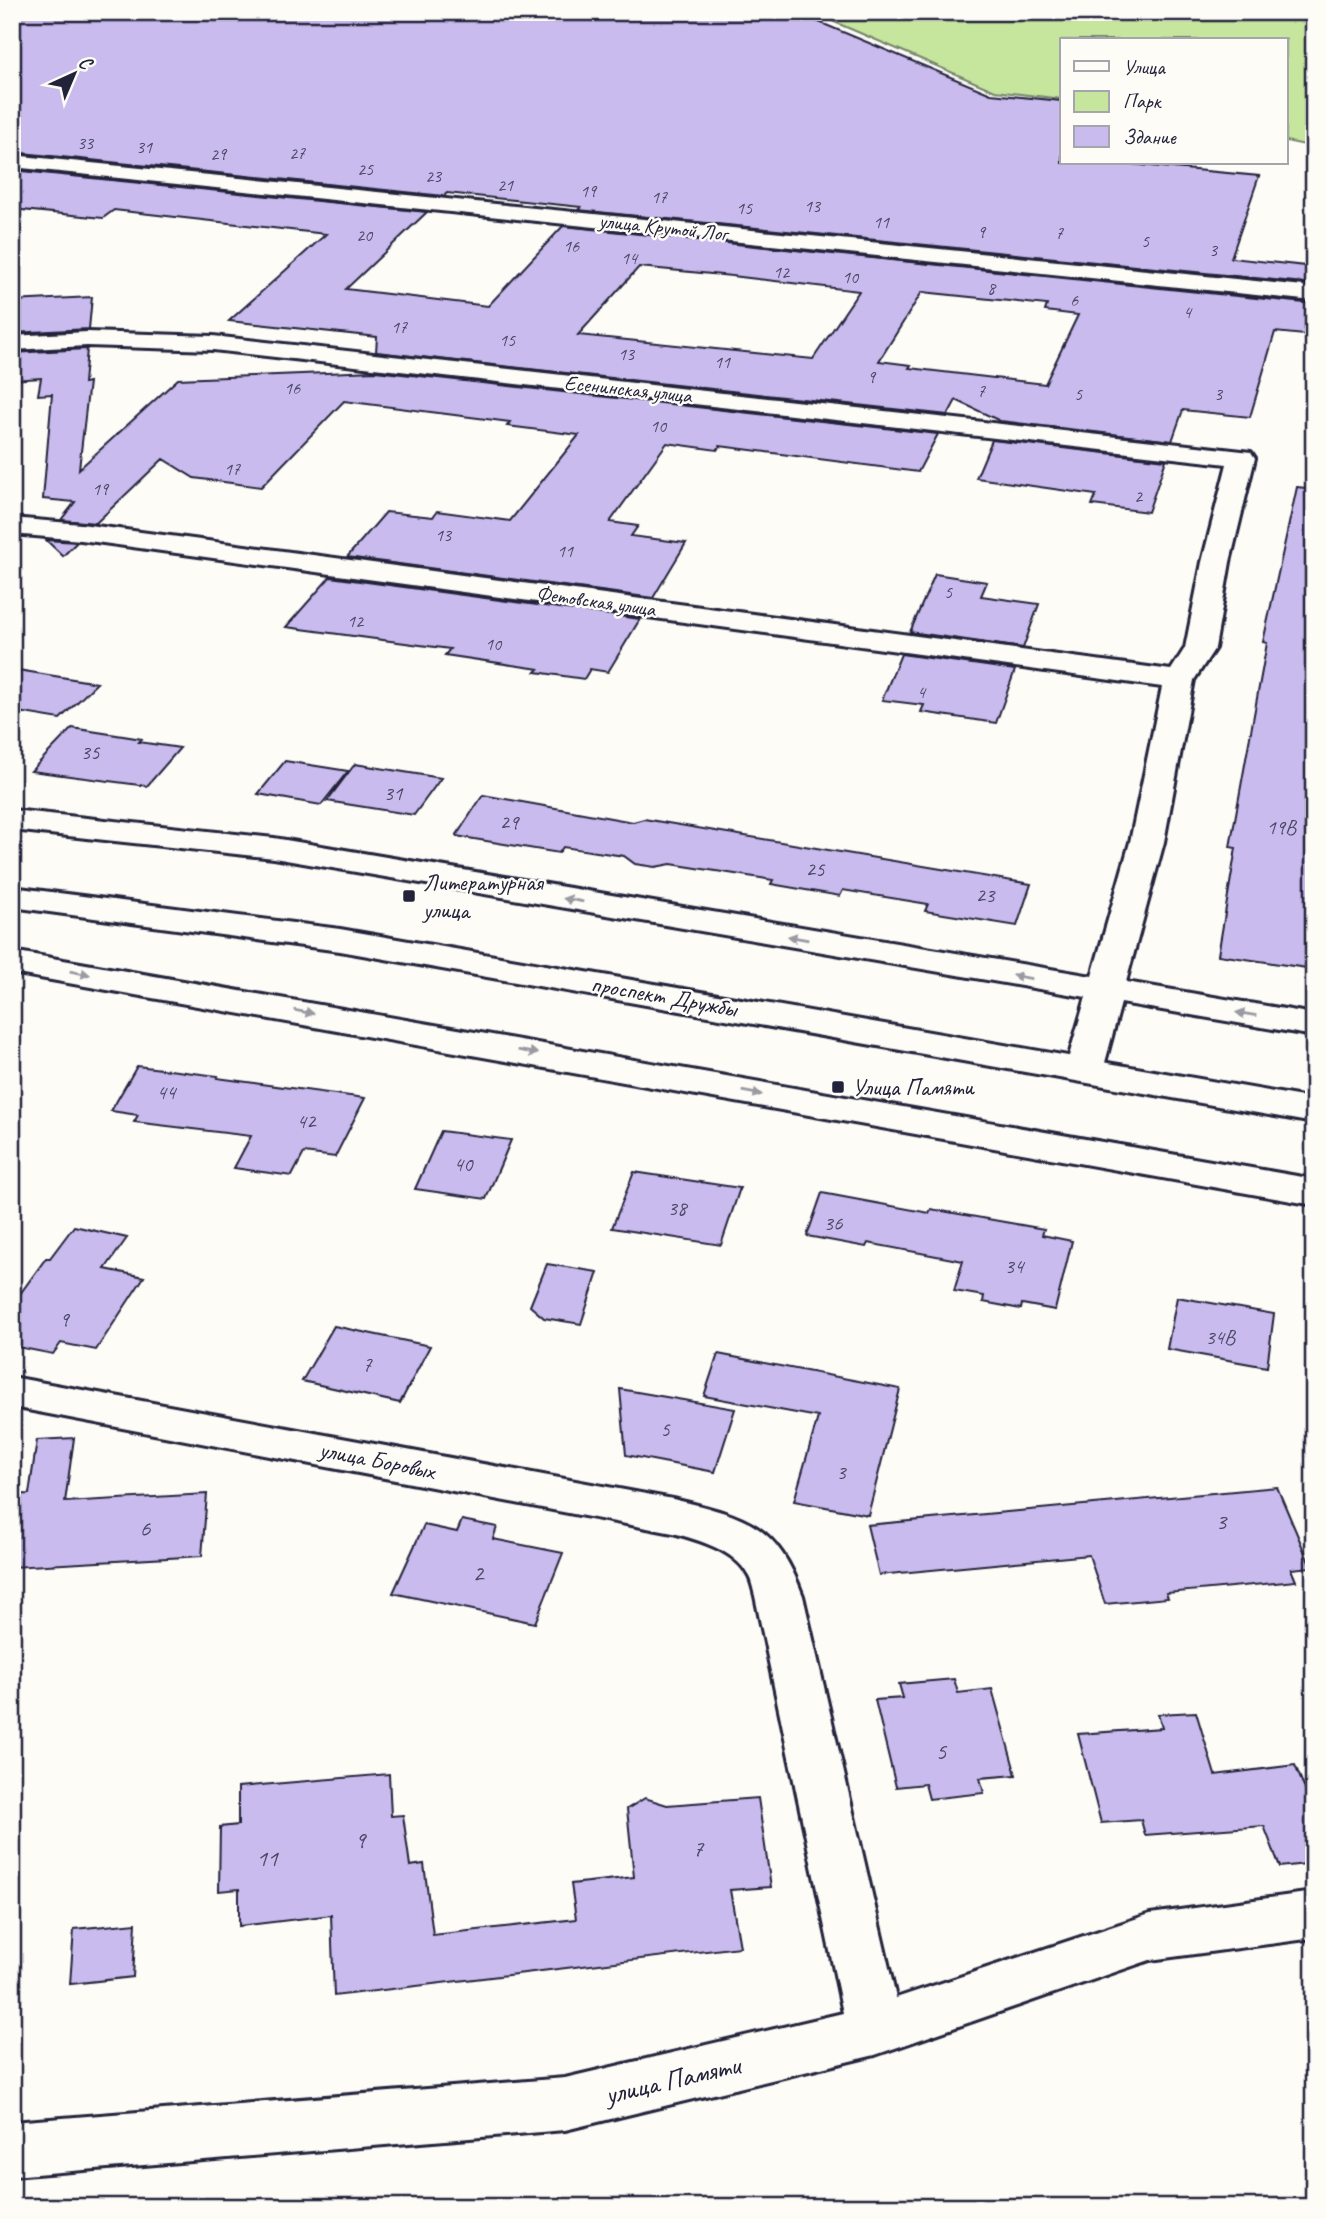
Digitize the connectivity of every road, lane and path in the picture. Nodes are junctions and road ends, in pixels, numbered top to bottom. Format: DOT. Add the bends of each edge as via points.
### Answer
graph roads {
  1 [pos="12,161"];
  2 [pos="1314,293"];
  3 [pos="12,343"];
  4 [pos="12,526"];
  5 [pos="1179,680"];
  6 [pos="12,820"];
  7 [pos="12,897"];
  8 [pos="12,962"];
  9 [pos="1106,991"];
  10 [pos="1314,1025"];
  11 [pos="1084,1070"];
  12 [pos="1314,1111"];
  13 [pos="1314,1192"];
  14 [pos="12,1392"];
  15 [pos="1314,1915"];
  16 [pos="876,2030"];
  17 [pos="12,2149"];
  1 -- 2 [label="street, улица Крутой Лог"];
  3 -- 5 [label="street, Есенинская улица" via="87,339 213,343 1242,458 1200,648"];
  4 -- 5 [label="street, Фетовская улица"];
  5 -- 9 [label="street" via="1147,842"];
  9 -- 6 [label="street, one-way" via="274,848"];
  7 -- 11 [label="street, проспект Дружбы" via="341,940"];
  8 -- 13 [label="street, one-way"];
  10 -- 9 [label="street, one-way"];
  9 -- 11 [label="street"];
  11 -- 12 [label="street, проспект Дружбы"];
  14 -- 16 [label="street, улица Боровых" via="673,1516 738,1540 767,1565 779,1596"];
  15 -- 16 [label="street, улица Памяти" via="1150,1937"];
  16 -- 17 [label="street, улица Памяти" via="565,2104"];
}
